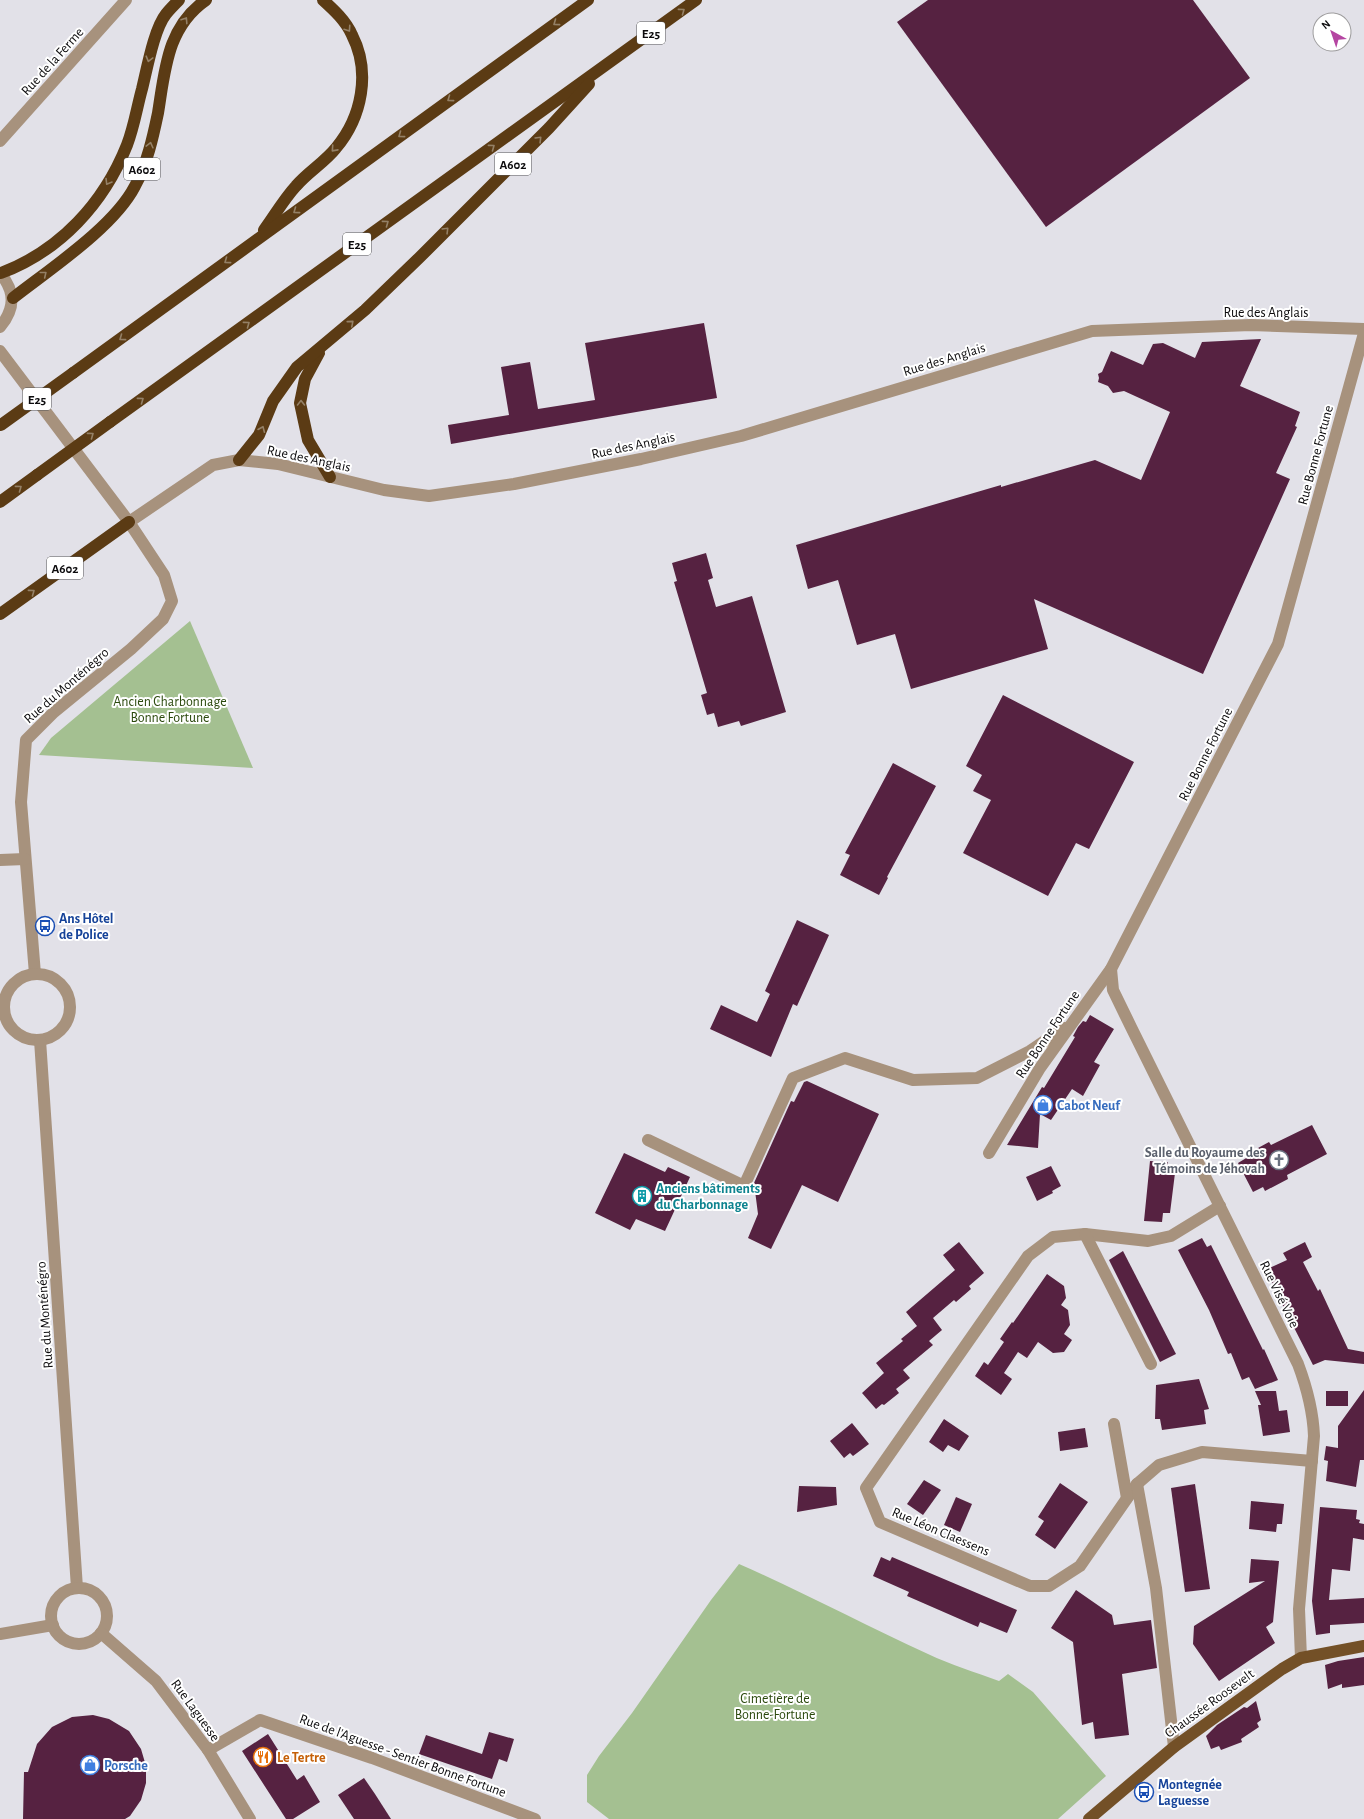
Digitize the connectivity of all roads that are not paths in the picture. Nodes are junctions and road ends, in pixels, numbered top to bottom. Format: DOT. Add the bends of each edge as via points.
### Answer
graph roads {
  1 [pos="126,0"];
  2 [pos="179,0"];
  3 [pos="206,0"];
  4 [pos="323,0"];
  5 [pos="588,0"];
  6 [pos="696,0"];
  7 [pos="605,66"];
  8 [pos="0,141"];
  9 [pos="258,238"];
  10 [pos="0,273"];
  11 [pos="13,298"];
  12 [pos="0,327"];
  13 [pos="1364,328"];
  14 [pos="1364,332"];
  15 [pos="321,348"];
  16 [pos="0,351"];
  17 [pos="0,426"];
  18 [pos="239,460"];
  19 [pos="330,477"];
  20 [pos="0,502"];
  21 [pos="129,522"];
  22 [pos="0,614"];
  23 [pos="25,859"];
  24 [pos="0,860"];
  25 [pos="1110,969"];
  26 [pos="35,974"];
  27 [pos="2,1010"];
  28 [pos="1070,1024"];
  29 [pos="40,1040"];
  30 [pos="648,1140"];
  31 [pos="989,1153"];
  32 [pos="1220,1206"];
  33 [pos="1085,1234"];
  34 [pos="1151,1364"];
  35 [pos="1114,1424"];
  36 [pos="1312,1461"];
  37 [pos="1137,1484"];
  38 [pos="1127,1498"];
  39 [pos="77,1588"];
  40 [pos="53,1625"];
  41 [pos="101,1633"];
  42 [pos="0,1634"];
  43 [pos="1364,1646"];
  44 [pos="1301,1658"];
  45 [pos="1174,1747"];
  46 [pos="208,1750"];
  47 [pos="250,1819"];
  48 [pos="535,1819"];
  49 [pos="1089,1819"];
  1 -- 8 [label="street, Rue de la Ferme"];
  2 -- 10 [label="highway, A602, one-way" via="165,14 153,44 127,144 112,177 95,204 74,227 48,248 21,266"];
  11 -- 3 [label="highway, A602, one-way" via="81,245 117,212 135,186 147,158 171,44 193,9"];
  4 -- 9 [label="highway, one-way" via="352,34 362,62 362,89 352,125 336,149 296,185"];
  5 -- 9 [label="highway, E25, one-way"];
  7 -- 6 [label="highway, E25, one-way"];
  15 -- 7 [label="highway, A602, one-way" via="370,305 549,128"];
  20 -- 7 [label="highway, E25, one-way, bridge"];
  9 -- 17 [label="highway, E25, one-way, bridge"];
  10 -- 11 [label="street"];
  11 -- 12 [label="street" via="7,319"];
  13 -- 19 [label="street, Rue des Anglais" via="1251,325 1092,331 741,436 514,484 429,496 384,490"];
  14 -- 25 [label="street, Rue Bonne Fortune" via="1278,644"];
  18 -- 15 [label="highway, A602, one-way" via="260,435 273,402 298,367"];
  19 -- 15 [label="highway, A602, one-way" via="308,440 300,403 305,379"];
  16 -- 21 [label="street"];
  18 -- 19 [label="street, Rue des Anglais" via="278,464"];
  18 -- 21 [label="street, Rue des Anglais" via="213,465"];
  22 -- 21 [label="highway, A602, one-way"];
  21 -- 23 [label="street, Rue du Monténégro" via="164,575 172,601 163,619 131,649 54,712 26,740 21,802"];
  23 -- 24 [label="street"];
  23 -- 26 [label="street, Rue du Monténégro"];
  25 -- 28 [label="street, Rue Bonne Fortune"];
  25 -- 32 [label="street, Rue Visé Voie" via="1113,990"];
  26 -- 27 [label="street" via="23,976 14,983 7,992"];
  26 -- 29 [label="street" via="49,976 59,982 70,1002 70,1013 61,1030 51,1037"];
  27 -- 29 [label="street" via="15,1032 24,1038"];
  28 -- 30 [label="street" via="1030,1051 977,1078 913,1080 844,1058 793,1078 744,1186"];
  28 -- 31 [label="street, Rue Bonne Fortune" via="1040,1068"];
  29 -- 39 [label="street, Rue du Monténégro"];
  32 -- 33 [label="street, Rue Léon Claessens" via="1171,1236 1148,1241"];
  32 -- 36 [label="street, Rue Visé Voie" via="1298,1364 1307,1388 1313,1412"];
  33 -- 34 [label="street"];
  33 -- 38 [label="street, Rue Léon Claessens" via="1053,1237 1028,1256 866,1488 880,1522 1030,1586 1049,1586 1080,1566"];
  35 -- 38 [label="street"];
  36 -- 37 [label="street, Rue Léon Claessens" via="1202,1452 1159,1465"];
  36 -- 44 [label="street, Rue Visé Voie" via="1299,1610"];
  37 -- 38 [label="street, Rue Léon Claessens"];
  37 -- 45 [label="street" via="1156,1588"];
  39 -- 40 [label="street" via="60,1596 54,1604"];
  39 -- 41 [label="street" via="95,1593 103,1603 107,1616"];
  40 -- 41 [label="street" via="62,1638 78,1644 87,1643"];
  40 -- 42 [label="street"];
  41 -- 46 [label="street, Rue Laguesse" via="156,1681"];
  43 -- 44 [label="main road, Chaussée Roosevelt"];
  44 -- 45 [label="main road, Chaussée Roosevelt" via="1273,1675"];
  45 -- 49 [label="main road, Chaussée Roosevelt"];
  46 -- 47 [label="street, Rue Laguesse"];
  46 -- 48 [label="street, Rue de l'Aguesse - Sentier Bonne Fortune" via="260,1720 372,1758"];
}
